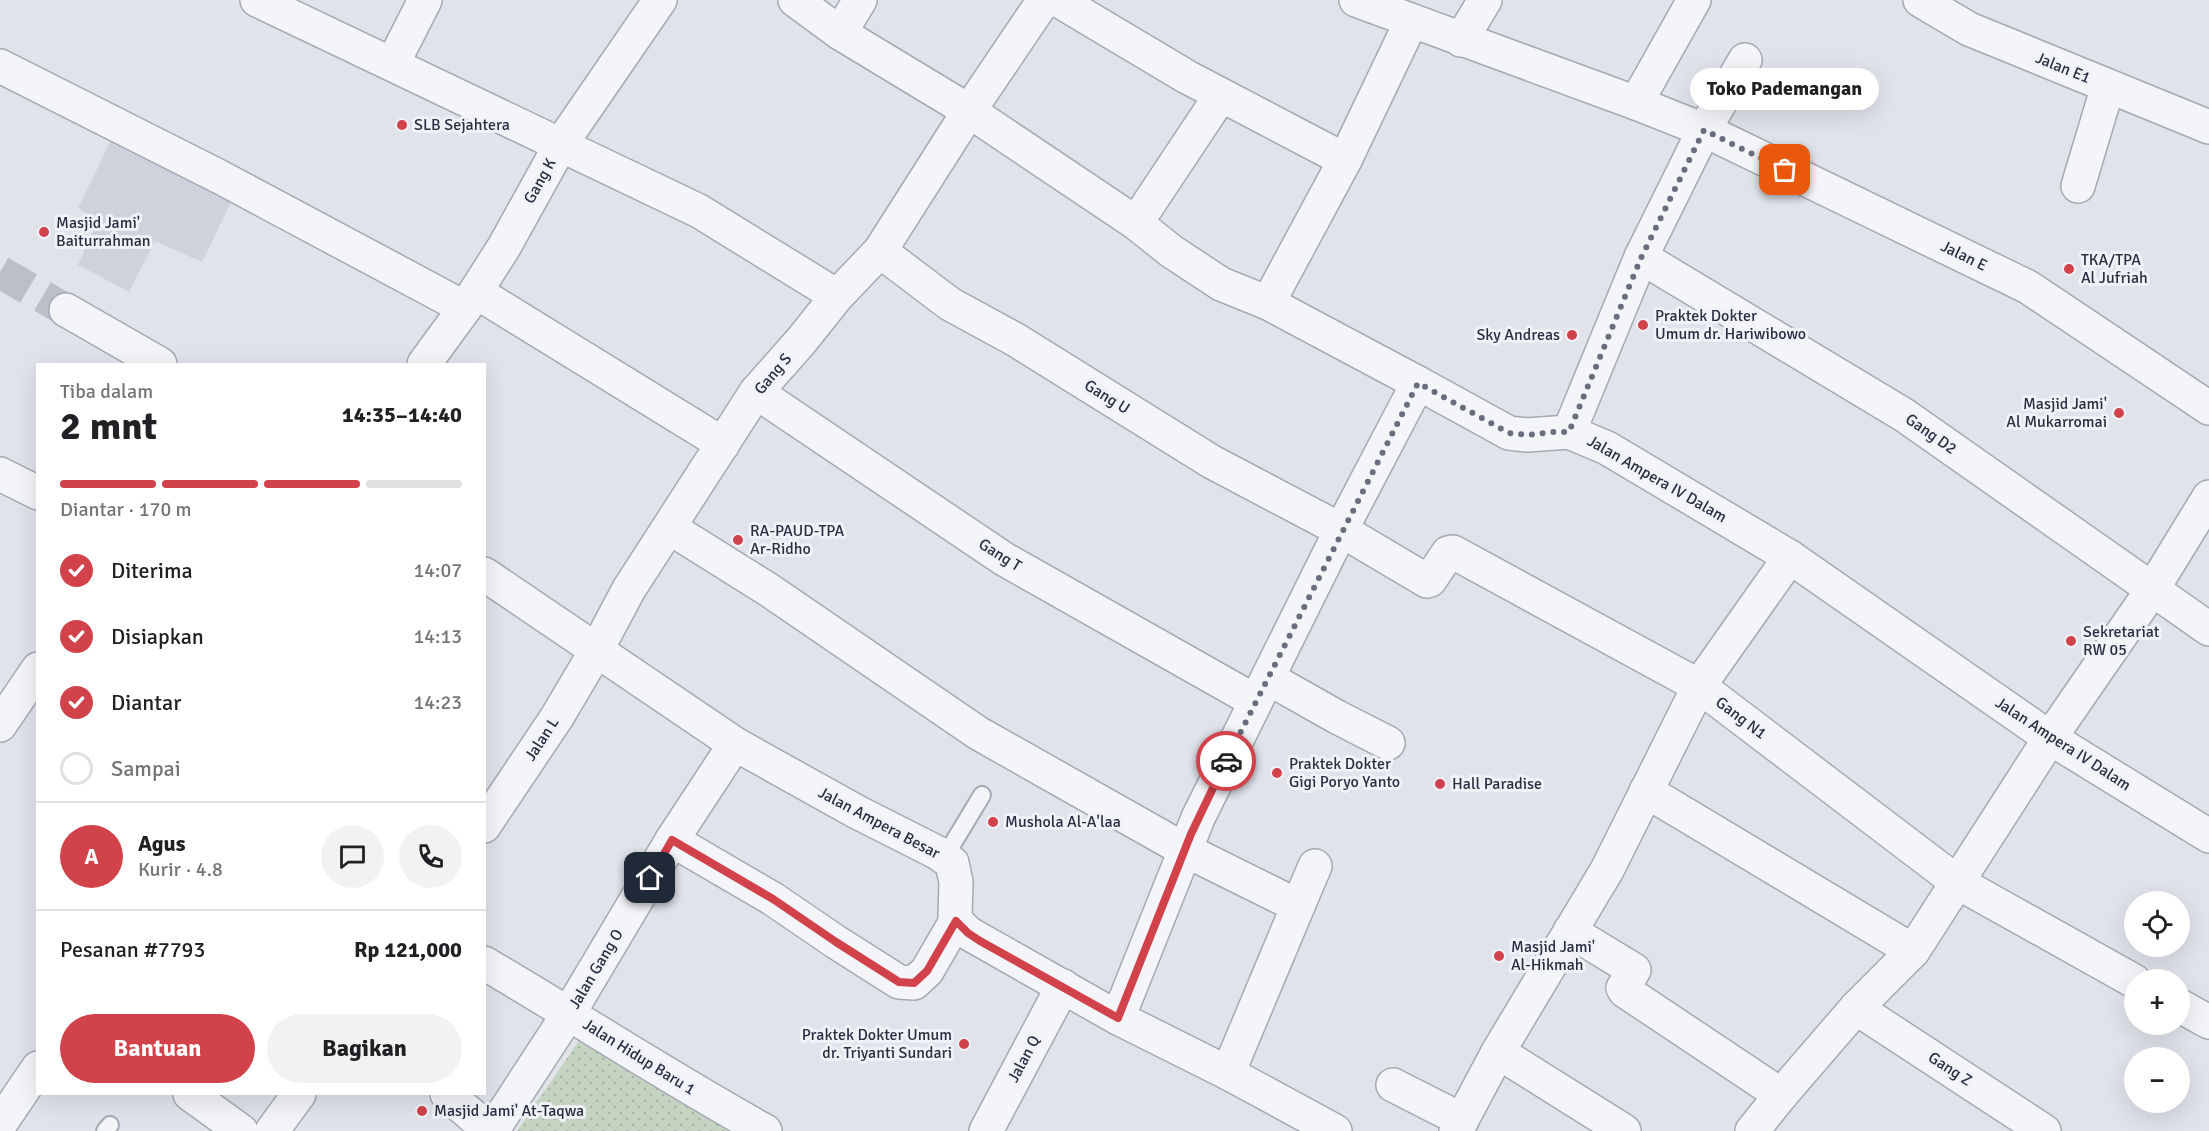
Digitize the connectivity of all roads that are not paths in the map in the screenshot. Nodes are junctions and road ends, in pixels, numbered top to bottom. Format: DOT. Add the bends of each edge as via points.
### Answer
graph roads {
  1 [pos="257,0"];
  2 [pos="425,0"];
  3 [pos="660,0"];
  4 [pos="795,0"];
  5 [pos="860,0"];
  6 [pos="1044,0"];
  7 [pos="1058,0"];
  8 [pos="1356,0"];
  9 [pos="1485,0"];
  10 [pos="1694,0"];
  11 [pos="1920,0"];
  12 [pos="293,8"];
  13 [pos="1411,22"];
  14 [pos="840,33"];
  15 [pos="1461,40"];
  16 [pos="1745,60"];
  17 [pos="393,63"];
  18 [pos="0,66"];
  19 [pos="2108,86"];
  20 [pos="1221,95"];
  21 [pos="1636,103"];
  22 [pos="969,111"];
  23 [pos="2209,127"];
  24 [pos="1704,130"];
  25 [pos="561,144"];
  26 [pos="1345,160"];
  27 [pos="2078,186"];
  28 [pos="1136,223"];
  29 [pos="880,251"];
  30 [pos="1641,258"];
  31 [pos="837,296"];
  32 [pos="470,300"];
  33 [pos="1269,303"];
  34 [pos="66,310"];
  35 [pos="158,363"];
  36 [pos="425,363"];
  37 [pos="1418,383"];
  38 [pos="756,392"];
  39 [pos="2209,408"];
  40 [pos="1569,432"];
  41 [pos="723,444"];
  42 [pos="0,474"];
  43 [pos="36,492"];
  44 [pos="2209,496"];
  45 [pos="670,528"];
  46 [pos="1341,530"];
  47 [pos="1790,557"];
  48 [pos="486,575"];
  49 [pos="2152,591"];
  50 [pos="2209,629"];
  51 [pos="596,651"];
  52 [pos="36,672"];
  53 [pos="1699,686"];
  54 [pos="1262,689"];
  55 [pos="0,725"];
  56 [pos="2050,738"];
  57 [pos="1388,743"];
  58 [pos="735,744"];
  59 [pos="1646,791"];
  60 [pos="982,795"];
  61 [pos="486,823"];
  62 [pos="2209,836"];
  63 [pos="672,840"];
  64 [pos="1185,850"];
  65 [pos="944,858"];
  66 [pos="1315,866"];
  67 [pos="1957,882"];
  68 [pos="1298,906"];
  69 [pos="956,921"];
  70 [pos="1570,931"];
  71 [pos="1913,951"];
  72 [pos="486,964"];
  73 [pos="2124,975"];
  74 [pos="1063,986"];
  75 [pos="1856,1008"];
  76 [pos="2190,1012"];
  77 [pos="569,1013"];
  78 [pos="1118,1018"];
  79 [pos="2209,1022"];
  80 [pos="1498,1052"];
  81 [pos="36,1071"];
  82 [pos="1228,1073"];
  83 [pos="1393,1085"];
  84 [pos="191,1095"];
  85 [pos="298,1095"];
  86 [pos="448,1095"];
  87 [pos="1781,1095"];
  88 [pos="0,1124"];
  89 [pos="1459,1125"];
  90 [pos="222,1126"];
  91 [pos="2039,1130"];
  92 [pos="272,1131"];
  93 [pos="491,1131"];
  94 [pos="765,1131"];
  95 [pos="986,1131"];
  96 [pos="1335,1131"];
  97 [pos="1624,1131"];
  98 [pos="1752,1131"];
  1 -- 12 [label="street"];
  2 -- 17 [label="street"];
  3 -- 25 [label="street, Gang K"];
  4 -- 14 [label="street"];
  5 -- 14 [label="street"];
  6 -- 22 [label="street, Gang S"];
  7 -- 20 [label="street"];
  8 -- 13 [label="street"];
  9 -- 15 [label="street"];
  10 -- 21 [label="street"];
  11 -- 19 [label="street, Jalan E1" via="1969,29"];
  12 -- 17 [label="street"];
  13 -- 15 [label="street"];
  13 -- 26 [label="street"];
  14 -- 22 [label="street"];
  15 -- 21 [label="street"];
  16 -- 24 [label="street, Jalan Ampera IV Dalam"];
  17 -- 25 [label="street"];
  18 -- 32 [label="street"];
  19 -- 23 [label="street, Jalan E1"];
  19 -- 27 [label="street"];
  20 -- 26 [label="street"];
  20 -- 28 [label="street"];
  21 -- 24 [label="street"];
  22 -- 28 [label="street"];
  22 -- 29 [label="street, Gang S"];
  24 -- 30 [label="street, Jalan Ampera IV Dalam"];
  24 -- 39 [label="street, Jalan E" via="2028,287"];
  25 -- 31 [label="street" via="699,211"];
  25 -- 32 [label="street, Gang K"];
  26 -- 33 [label="street"];
  28 -- 33 [label="street" via="1221,284"];
  29 -- 31 [label="street, Gang S"];
  29 -- 46 [label="street, Gang U" via="950,304 1016,340 1212,462"];
  30 -- 40 [label="street, Jalan Ampera IV Dalam"];
  30 -- 49 [label="street, Gang D2" via="1904,415"];
  31 -- 38 [label="street, Gang S"];
  32 -- 36 [label="street, Gang K"];
  32 -- 41 [label="street"];
  33 -- 37 [label="street"];
  34 -- 35 [label="street"];
  37 -- 40 [label="street" via="1509,433"];
  37 -- 46 [label="street"];
  38 -- 41 [label="street, Gang S"];
  38 -- 54 [label="street, Gang T" via="1004,559"];
  40 -- 47 [label="street, Jalan Ampera IV Dalam" via="1607,448"];
  41 -- 45 [label="street, Gang S"];
  42 -- 43 [label="street"];
  44 -- 49 [label="street"];
  45 -- 51 [label="street, Gang S" via="629,589"];
  45 -- 64 [label="street" via="769,590 978,733"];
  46 -- 53 [label="street, Gang N1" via="1427,581 1448,552 1453,552"];
  46 -- 54 [label="street"];
  47 -- 53 [label="street"];
  47 -- 56 [label="street, Jalan Ampera IV Dalam"];
  48 -- 51 [label="street, Jalan Ampera Besar"];
  49 -- 50 [label="street, Gang D2"];
  49 -- 56 [label="street"];
  51 -- 58 [label="street, Jalan Ampera Besar"];
  51 -- 61 [label="street, Jalan L"];
  52 -- 55 [label="street"];
  53 -- 59 [label="street"];
  53 -- 67 [label="street, Gang N1"];
  54 -- 57 [label="street, Gang T" via="1337,717"];
  54 -- 64 [label="street"];
  56 -- 62 [label="street, Jalan Ampera IV Dalam"];
  56 -- 67 [label="street"];
  58 -- 63 [label="street, Jalan Gang O"];
  58 -- 65 [label="street, Jalan Ampera Besar"];
  59 -- 70 [label="street" via="1607,870"];
  59 -- 71 [label="street"];
  60 -- 65 [label="lane"];
  63 -- 69 [label="street" via="773,899 899,982 914,983 927,971"];
  63 -- 77 [label="street, Jalan Gang O"];
  64 -- 68 [label="street"];
  64 -- 78 [label="street"];
  65 -- 69 [label="street, Jalan Ampera Besar" via="952,863 956,882"];
  66 -- 68 [label="street"];
  67 -- 71 [label="street"];
  67 -- 73 [label="street, Gang N1"];
  68 -- 82 [label="street"];
  69 -- 74 [label="street" via="980,941"];
  70 -- 80 [label="street"];
  70 -- 87 [label="street" via="1634,969 1625,991"];
  71 -- 75 [label="street"];
  72 -- 77 [label="street, Jalan Hidup Baru 1"];
  74 -- 78 [label="street"];
  74 -- 95 [label="street, Jalan Q"];
  75 -- 87 [label="street"];
  75 -- 91 [label="street, Gang Z"];
  76 -- 79 [label="street"];
  77 -- 93 [label="street, Jalan Gang O"];
  77 -- 94 [label="street, Jalan Hidup Baru 1" via="686,1087"];
  78 -- 82 [label="street"];
  80 -- 89 [label="street"];
  80 -- 97 [label="street"];
  81 -- 88 [label="street"];
  82 -- 96 [label="street"];
  83 -- 89 [label="street"];
  84 -- 90 [label="street"];
  85 -- 92 [label="street"];
  86 -- 93 [label="street"];
  87 -- 98 [label="street"];
}
